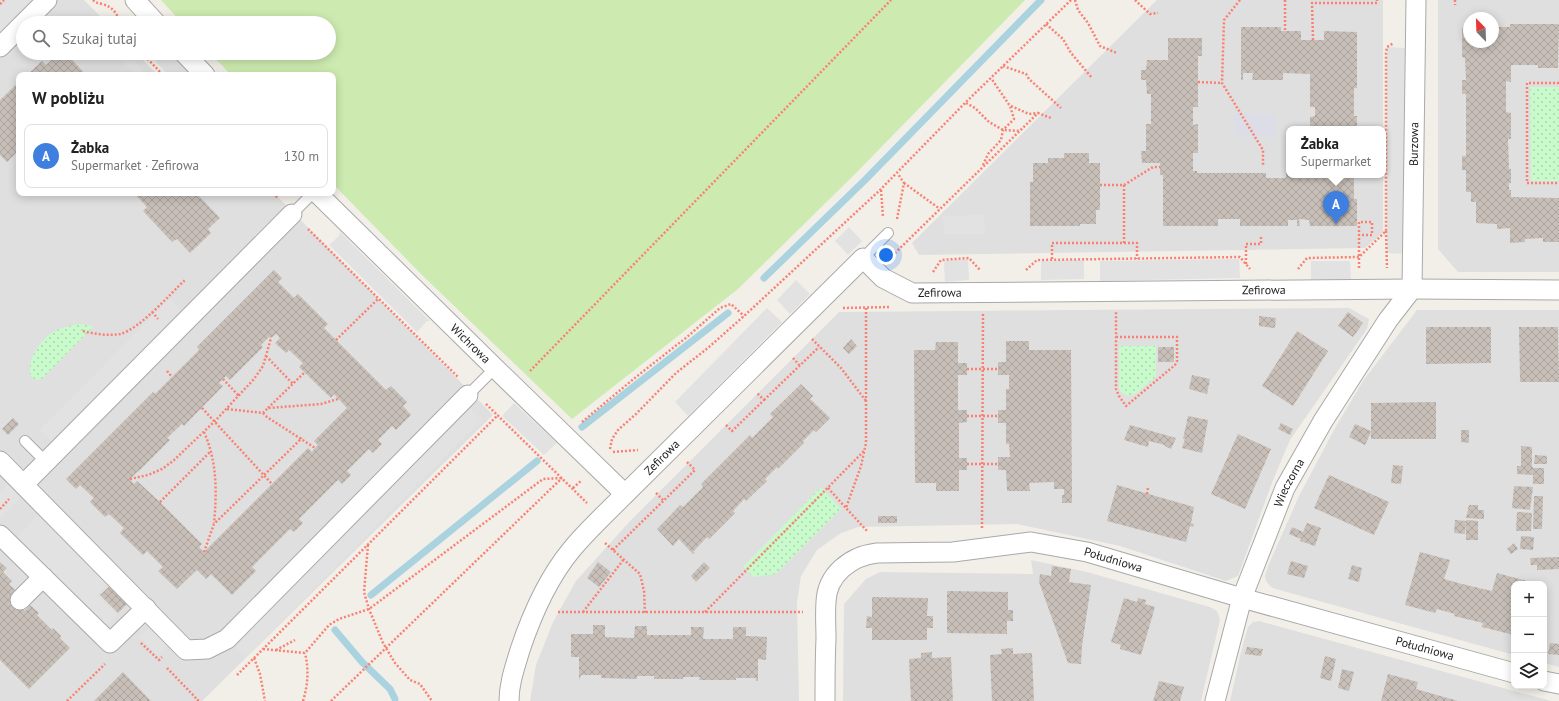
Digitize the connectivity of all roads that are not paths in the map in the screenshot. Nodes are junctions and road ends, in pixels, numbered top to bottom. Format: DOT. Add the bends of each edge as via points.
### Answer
graph roads {
  1 [pos="47,0"];
  2 [pos="135,0"];
  3 [pos="1416,0"];
  4 [pos="30,16"];
  5 [pos="150,16"];
  6 [pos="16,30"];
  7 [pos="0,47"];
  8 [pos="191,60"];
  9 [pos="202,72"];
  10 [pos="310,196"];
  11 [pos="320,196"];
  12 [pos="292,214"];
  13 [pos="888,232"];
  14 [pos="863,258"];
  15 [pos="1412,288"];
  16 [pos="1559,290"];
  17 [pos="495,368"];
  18 [pos="470,393"];
  19 [pos="25,441"];
  20 [pos="0,462"];
  21 [pos="46,462"];
  22 [pos="24,484"];
  23 [pos="625,494"];
  24 [pos="0,535"];
  25 [pos="43,577"];
  26 [pos="1242,598"];
  27 [pos="20,600"];
  28 [pos="146,608"];
  29 [pos="1511,672"];
  30 [pos="1547,682"];
  31 [pos="1559,684"];
  32 [pos="509,701"];
  33 [pos="825,701"];
  34 [pos="1215,701"];
  1 -- 4 [label="street"];
  2 -- 5 [label="street"];
  3 -- 15 [label="street, Burzowa"];
  6 -- 7 [label="street"];
  8 -- 9 [label="street"];
  10 -- 12 [label="lane"];
  11 -- 17 [label="street, Wichrowa"];
  12 -- 21 [label="street"];
  13 -- 14 [label="lane"];
  14 -- 15 [label="street, Zefirowa" via="883,278 912,293"];
  14 -- 23 [label="street, Zefirowa"];
  15 -- 16 [label="street, Zefirowa"];
  15 -- 26 [label="street, Wieczorna" via="1388,320 1328,414 1285,488"];
  17 -- 18 [label="lane"];
  17 -- 23 [label="street, Wichrowa"];
  18 -- 28 [label="street" via="227,639 207,649 186,650"];
  19 -- 21 [label="lane"];
  20 -- 22 [label="street"];
  21 -- 22 [label="street"];
  22 -- 28 [label="street"];
  23 -- 32 [label="street, Zefirowa" via="572,549 553,576 528,625 513,671"];
  24 -- 25 [label="street"];
  25 -- 27 [label="street"];
  25 -- 28 [label="street" via="110,643"];
  26 -- 29 [label="street, Południowa"];
  26 -- 33 [label="street, Południowa" via="1086,552 1031,542 953,552 877,553 857,557 841,569 830,584 826,602"];
  26 -- 34 [label="street, Wieczorna"];
  30 -- 31 [label="street"];
}
